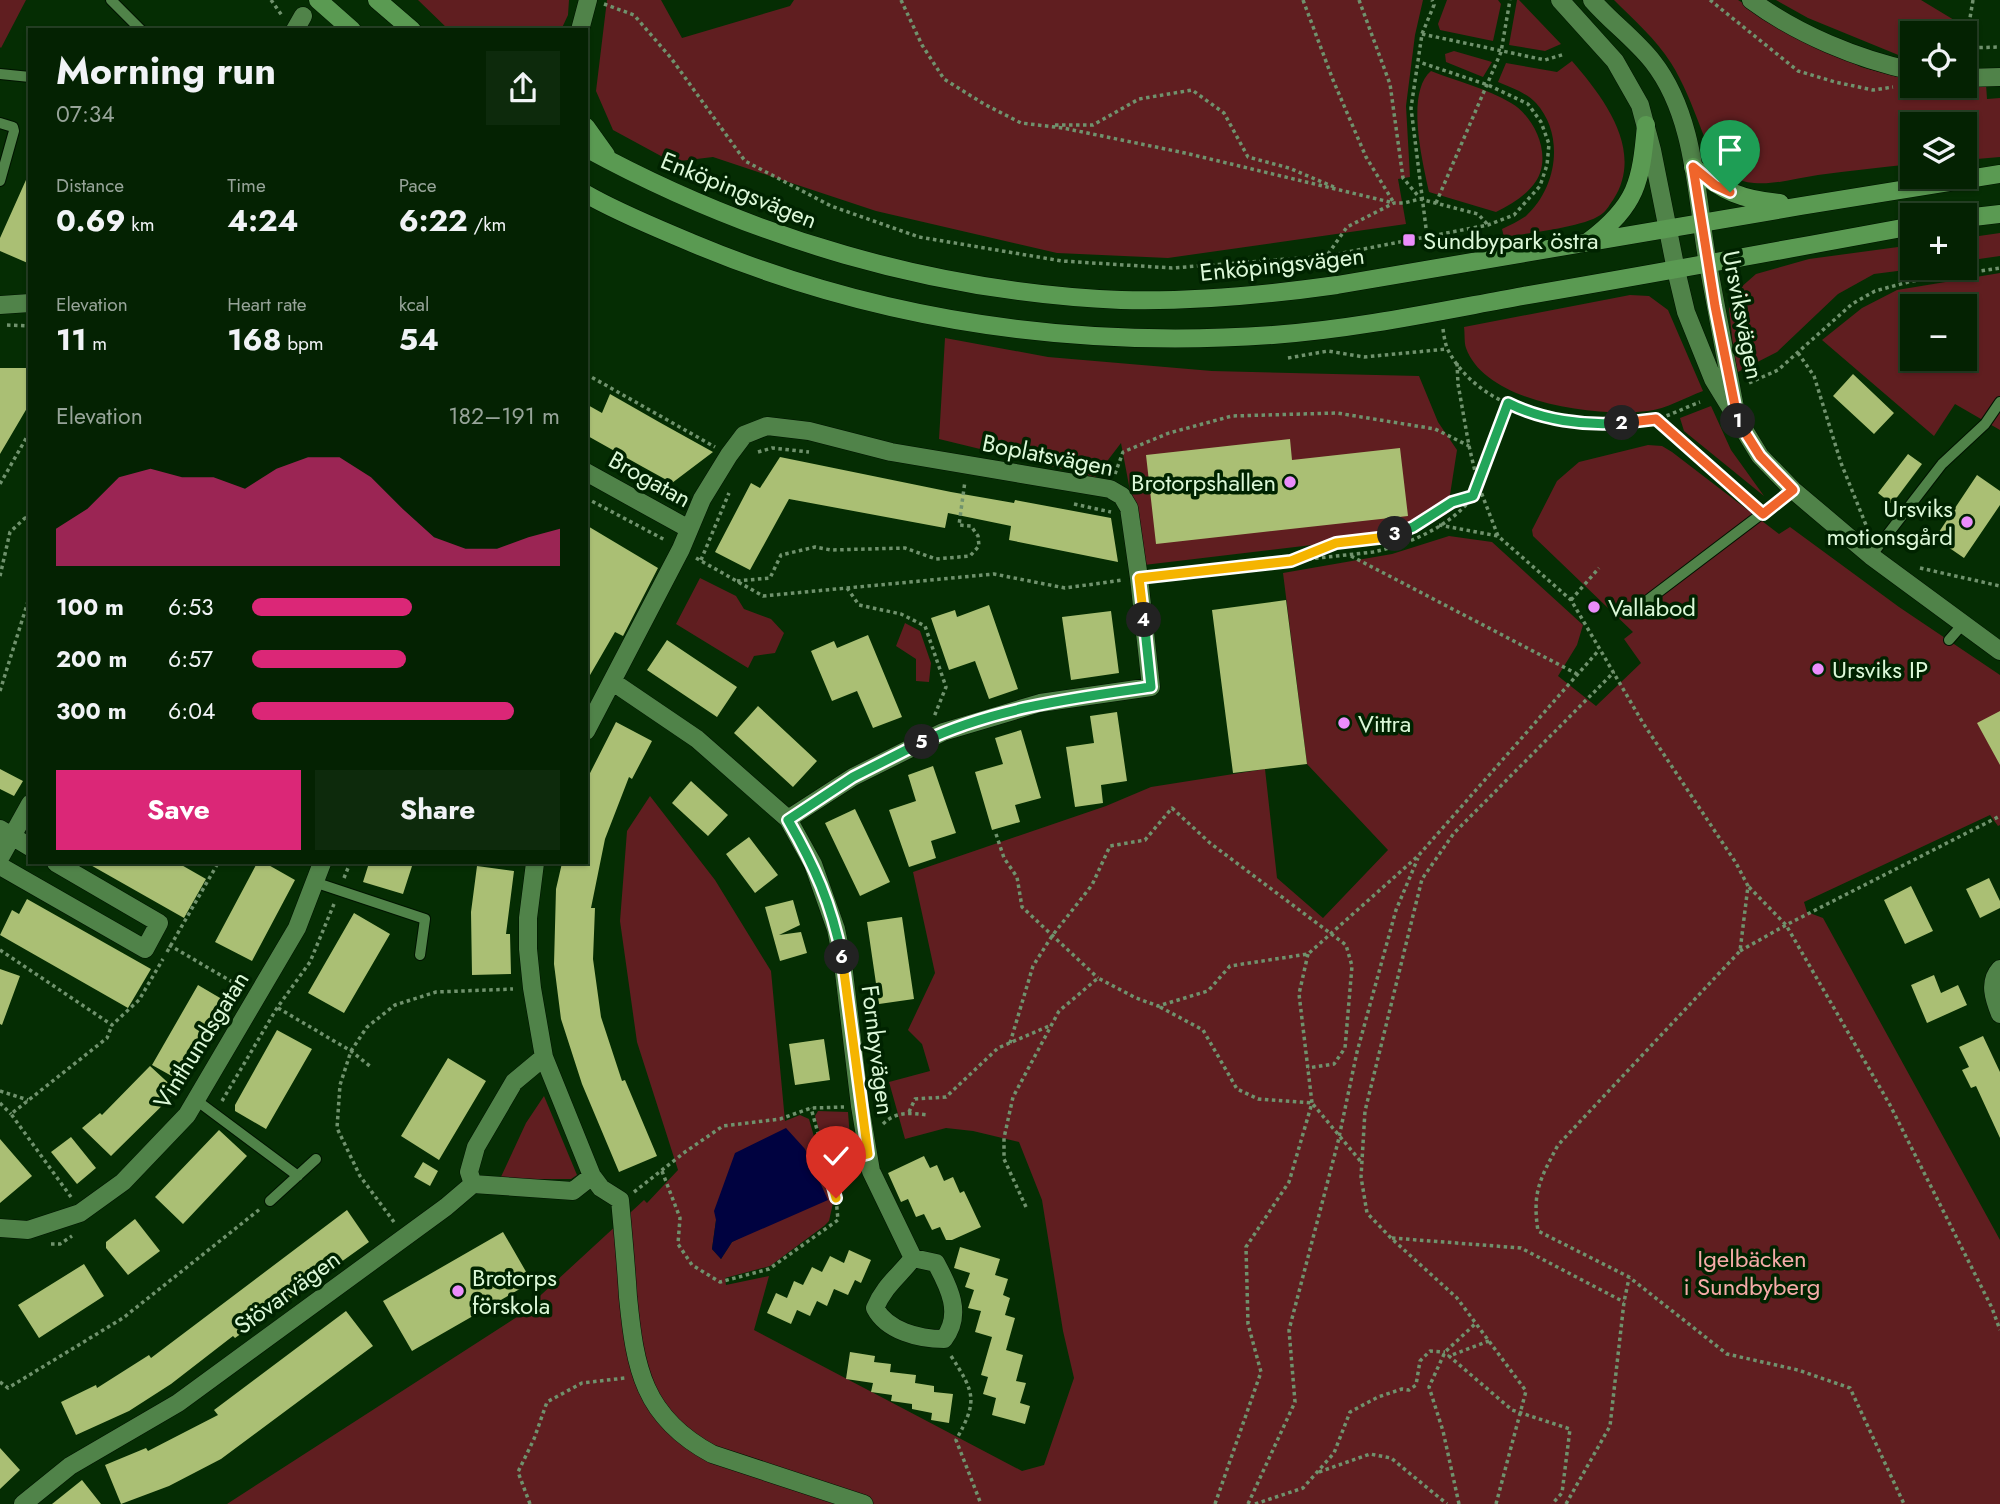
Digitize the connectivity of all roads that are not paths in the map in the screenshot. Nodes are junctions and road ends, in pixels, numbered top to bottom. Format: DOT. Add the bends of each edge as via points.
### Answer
graph roads {
  1 [pos="110,0"];
  2 [pos="318,0"];
  3 [pos="377,0"];
  4 [pos="591,0"];
  5 [pos="1560,0"];
  6 [pos="1592,0"];
  7 [pos="1751,0"];
  8 [pos="139,28"];
  9 [pos="350,28"];
  10 [pos="410,28"];
  11 [pos="581,28"];
  12 [pos="1900,68"];
  13 [pos="0,74"];
  14 [pos="2000,77"];
  15 [pos="28,78"];
  16 [pos="1977,78"];
  17 [pos="0,123"];
  18 [pos="1646,125"];
  19 [pos="588,130"];
  20 [pos="588,149"];
  21 [pos="610,161"];
  22 [pos="1693,167"];
  23 [pos="2000,174"];
  24 [pos="0,181"];
  25 [pos="588,197"];
  26 [pos="1801,206"];
  27 [pos="2000,214"];
  28 [pos="1977,217"];
  29 [pos="1701,223"];
  30 [pos="1900,228"];
  31 [pos="1668,229"];
  32 [pos="1587,243"];
  33 [pos="1708,264"];
  34 [pos="1676,270"];
  35 [pos="28,303"];
  36 [pos="0,305"];
  37 [pos="2000,402"];
  38 [pos="1738,421"];
  39 [pos="588,473"];
  40 [pos="1793,490"];
  41 [pos="689,529"];
  42 [pos="1871,556"];
  43 [pos="1640,606"];
  44 [pos="1963,624"];
  45 [pos="1949,640"];
  46 [pos="2000,651"];
  47 [pos="613,682"];
  48 [pos="588,728"];
  49 [pos="28,806"];
  50 [pos="788,820"];
  51 [pos="6,833"];
  52 [pos="28,846"];
  53 [pos="0,858"];
  54 [pos="58,864"];
  55 [pos="321,864"];
  56 [pos="535,864"];
  57 [pos="0,866"];
  58 [pos="314,882"];
  59 [pos="420,954"];
  60 [pos="2000,969"];
  61 [pos="2000,1014"];
  62 [pos="544,1056"];
  63 [pos="196,1100"];
  64 [pos="316,1159"];
  65 [pos="298,1176"];
  66 [pos="592,1176"];
  67 [pos="472,1184"];
  68 [pos="270,1201"];
  69 [pos="0,1228"];
  70 [pos="913,1258"];
  71 [pos="23,1504"];
  72 [pos="864,1504"];
  1 -- 8 [label="lane"];
  2 -- 9 [label="main road"];
  3 -- 10 [label="main road"];
  4 -- 11 [label="street"];
  5 -- 18 [label="street, Ursviksvägen" via="1615,61"];
  6 -- 22 [label="street, Ursviksvägen" via="1637,44 1669,86"];
  7 -- 12 [label="street" via="1820,40"];
  13 -- 15 [label="lane"];
  14 -- 16 [label="street"];
  17 -- 24 [label="lane" via="14,131"];
  18 -- 31 [label="street, Ursviksvägen"];
  18 -- 32 [label="main road" via="1635,191 1610,226"];
  19 -- 21 [label="main road"];
  20 -- 21 [label="main road, Enköpingsvägen"];
  21 -- 32 [label="main road, Enköpingsvägen" via="686,198 816,247 913,273 1048,294 1122,300 1275,294"];
  22 -- 26 [label="main road" via="1730,192"];
  22 -- 29 [label="street, Ursviksvägen"];
  23 -- 26 [label="main road, Enköpingsvägen"];
  25 -- 34 [label="main road" via="751,267 829,292 890,308 1054,335 1133,339 1275,335 1368,324"];
  26 -- 29 [label="main road, Enköpingsvägen"];
  27 -- 28 [label="main road"];
  29 -- 31 [label="main road, Enköpingsvägen"];
  29 -- 33 [label="street, Ursviksvägen"];
  30 -- 33 [label="main road"];
  31 -- 32 [label="main road, Enköpingsvägen"];
  31 -- 34 [label="street, Ursviksvägen"];
  33 -- 34 [label="main road"];
  33 -- 38 [label="street, Ursviksvägen"];
  34 -- 38 [label="street, Ursviksvägen" via="1686,312 1713,379"];
  35 -- 36 [label="street"];
  37 -- 42 [label="lane" via="1985,424 1942,464"];
  38 -- 40 [label="street, Ursviksvägen" via="1760,456"];
  39 -- 41 [label="street, Brogatan"];
  40 -- 42 [label="street, Ursviksvägen"];
  40 -- 43 [label="lane"];
  41 -- 47 [label="street, Boplatsvägen"];
  41 -- 50 [label="street, Boplatsvägen" via="729,454 744,435 767,426 1110,489 1122,496 1129,508 1151,687 1040,703 943,732 853,777"];
  42 -- 44 [label="street, Ursviksvägen"];
  44 -- 45 [label="lane"];
  44 -- 46 [label="street, Ursviksvägen"];
  47 -- 48 [label="street, Boplatsvägen"];
  47 -- 50 [label="street, Fornbyvägen" via="697,740"];
  49 -- 51 [label="street"];
  50 -- 70 [label="street, Fornbyvägen" via="813,864 836,929 871,1171"];
  51 -- 52 [label="street"];
  51 -- 53 [label="street"];
  54 -- 57 [label="street" via="159,923 145,949"];
  55 -- 58 [label="street, Vinthundsgatan"];
  56 -- 62 [label="street" via="528,949"];
  58 -- 59 [label="lane" via="425,919"];
  58 -- 63 [label="street, Vinthundsgatan" via="298,928"];
  60 -- 61 [label="street" via="1992,987"];
  62 -- 66 [label="street"];
  62 -- 67 [label="street" via="514,1082 476,1147 469,1172"];
  63 -- 65 [label="lane"];
  63 -- 69 [label="street, Vinthundsgatan" via="123,1182 80,1213 29,1230"];
  64 -- 65 [label="lane"];
  65 -- 68 [label="lane"];
  66 -- 67 [label="street" via="573,1191"];
  66 -- 72 [label="street" via="620,1200 632,1338 642,1376 659,1411 694,1444 712,1454"];
  67 -- 71 [label="street, Stövarvägen" via="177,1402 70,1466"];
  70 -- 70 [label="street" via="883,1289 875,1308 881,1320 906,1333 944,1339 954,1311 949,1287 936,1263"];
}
